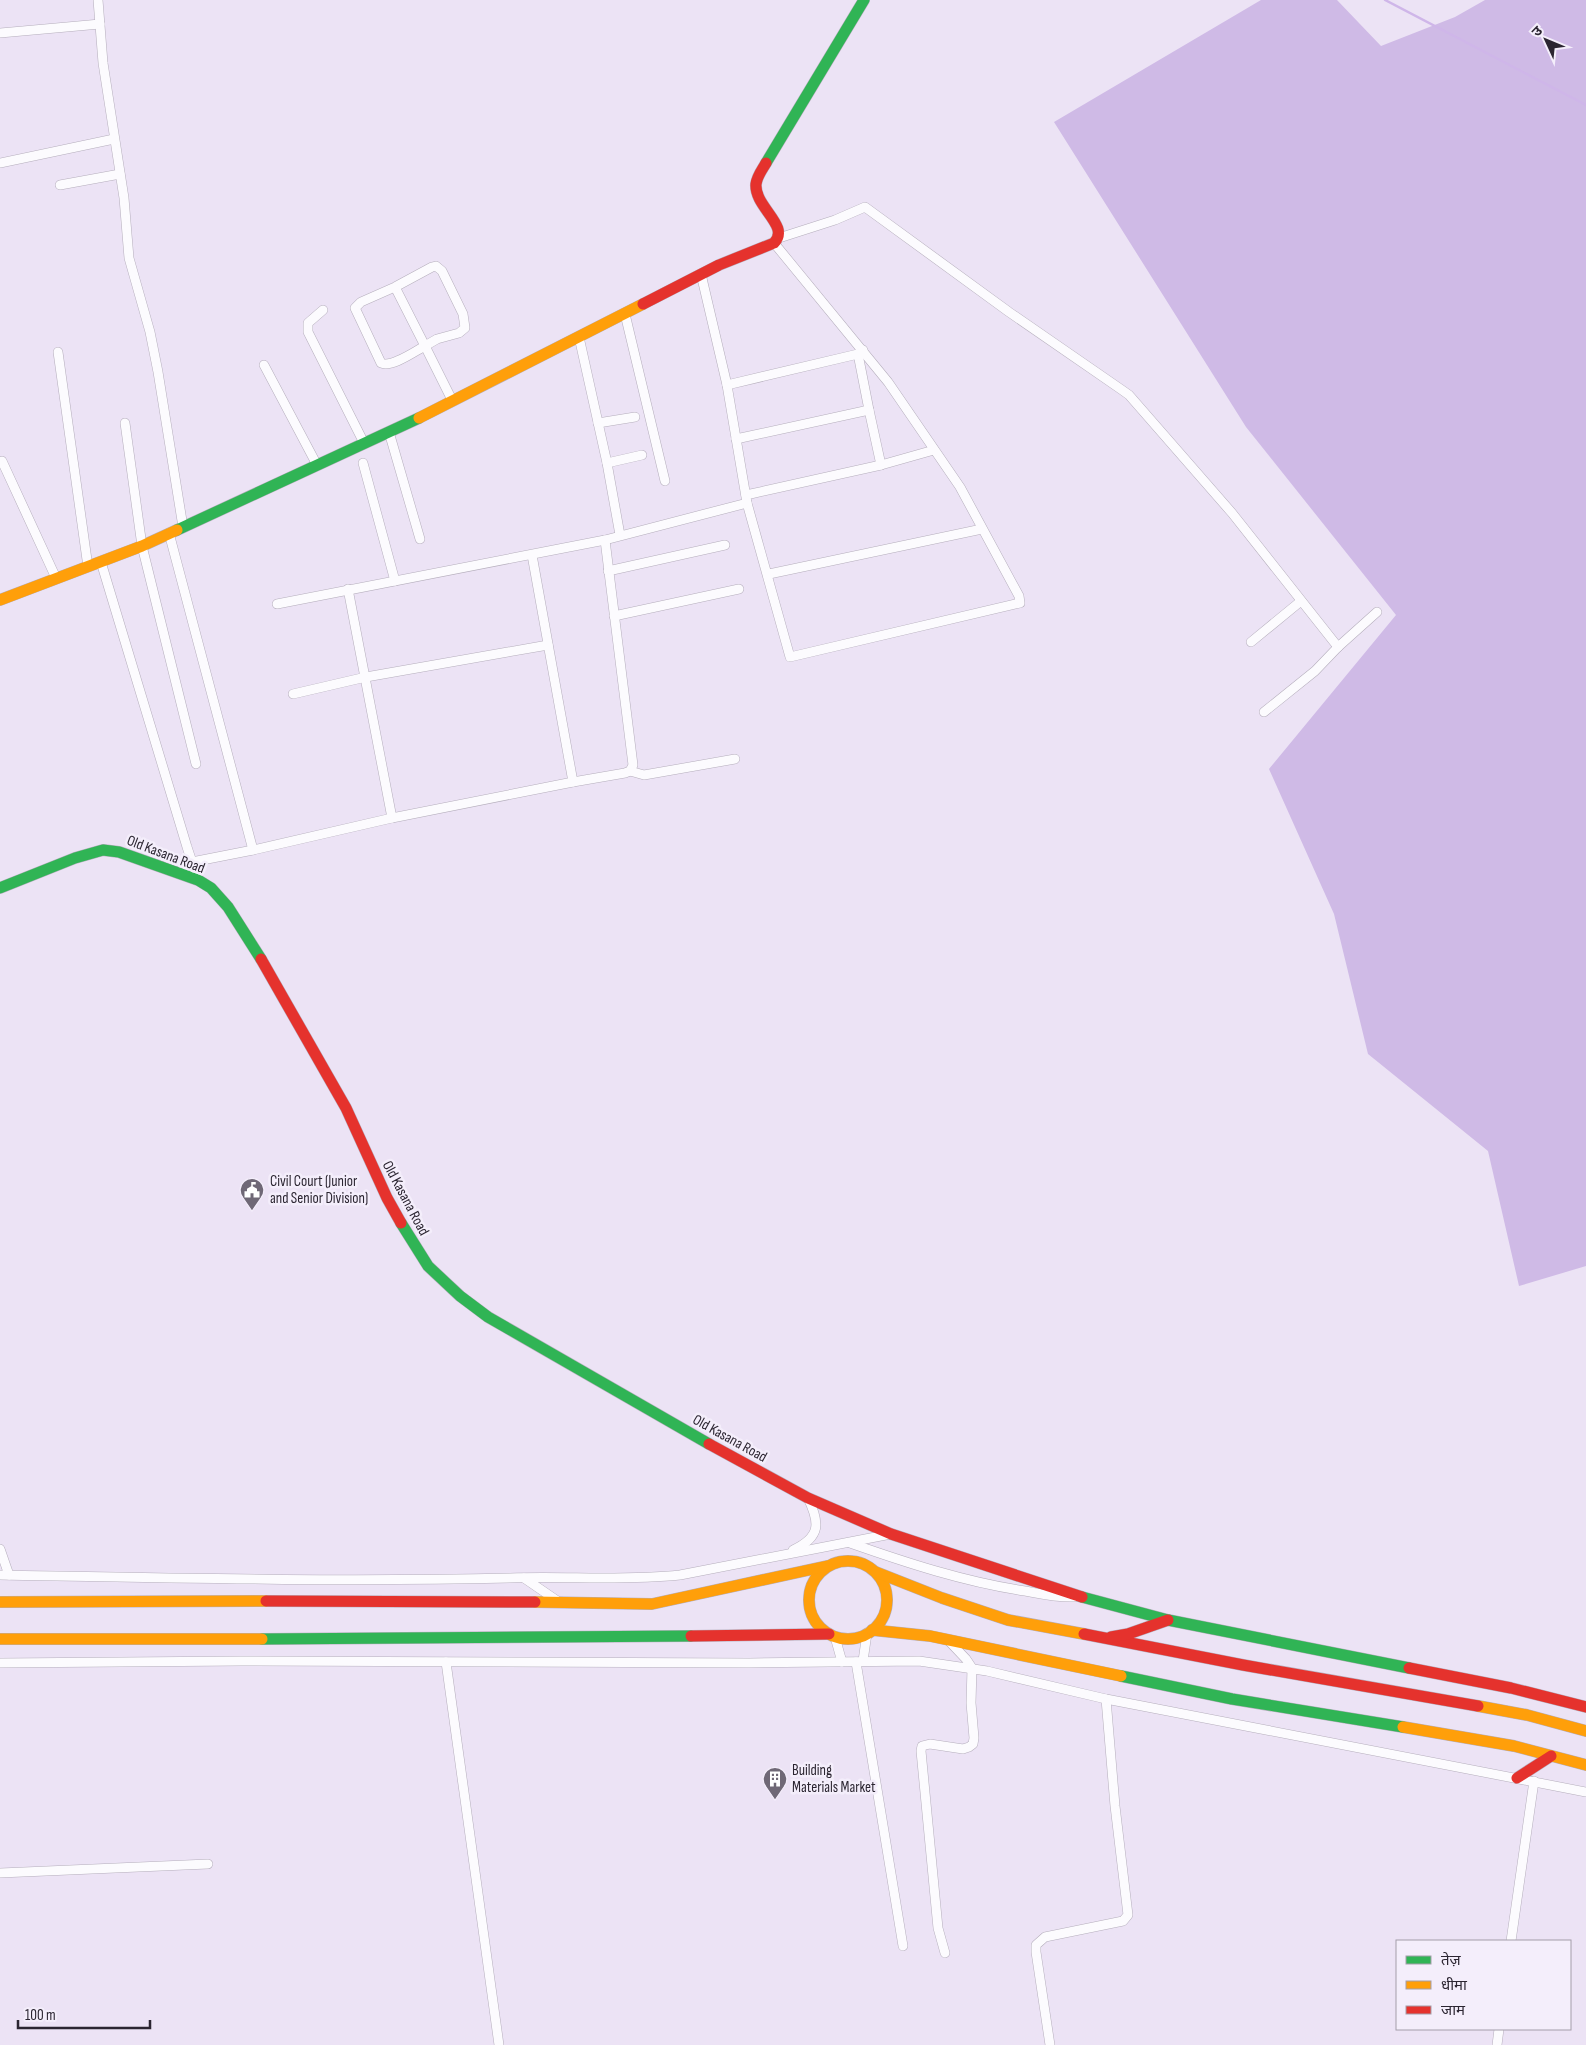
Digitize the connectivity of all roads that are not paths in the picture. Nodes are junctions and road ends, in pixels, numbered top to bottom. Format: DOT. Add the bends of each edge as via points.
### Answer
graph roads {
  1 [pos="98,0"];
  2 [pos="864,0"];
  3 [pos="100,24"];
  4 [pos="0,33"];
  5 [pos="114,138"];
  6 [pos="0,163"];
  7 [pos="120,174"];
  8 [pos="60,185"];
  9 [pos="776,241"];
  10 [pos="701,274"];
  11 [pos="395,287"];
  12 [pos="323,310"];
  13 [pos="624,314"];
  14 [pos="579,337"];
  15 [pos="425,346"];
  16 [pos="58,352"];
  17 [pos="860,352"];
  18 [pos="264,365"];
  19 [pos="727,385"];
  20 [pos="452,400"];
  21 [pos="869,410"];
  22 [pos="636,417"];
  23 [pos="125,423"];
  24 [pos="598,423"];
  25 [pos="389,432"];
  26 [pos="736,439"];
  27 [pos="364,443"];
  28 [pos="934,450"];
  29 [pos="642,455"];
  30 [pos="2,462"];
  31 [pos="363,463"];
  32 [pos="607,463"];
  33 [pos="317,465"];
  34 [pos="881,465"];
  35 [pos="665,481"];
  36 [pos="747,499"];
  37 [pos="183,527"];
  38 [pos="982,529"];
  39 [pos="169,533"];
  40 [pos="620,536"];
  41 [pos="420,539"];
  42 [pos="605,540"];
  43 [pos="725,545"];
  44 [pos="142,546"];
  45 [pos="532,555"];
  46 [pos="101,562"];
  47 [pos="88,567"];
  48 [pos="608,570"];
  49 [pos="768,574"];
  50 [pos="56,578"];
  51 [pos="394,580"];
  52 [pos="348,589"];
  53 [pos="739,589"];
  54 [pos="0,600"];
  55 [pos="1301,601"];
  56 [pos="277,604"];
  57 [pos="1377,612"];
  58 [pos="614,616"];
  59 [pos="1251,642"];
  60 [pos="548,645"];
  61 [pos="1338,648"];
  62 [pos="366,677"];
  63 [pos="293,694"];
  64 [pos="1264,712"];
  65 [pos="736,759"];
  66 [pos="196,764"];
  67 [pos="630,772"];
  68 [pos="573,782"];
  69 [pos="392,818"];
  70 [pos="252,850"];
  71 [pos="192,862"];
  72 [pos="198,880"];
  73 [pos="0,888"];
  74 [pos="808,1498"];
  75 [pos="891,1534"];
  76 [pos="850,1542"];
  77 [pos="0,1548"];
  78 [pos="784,1554"];
  79 [pos="827,1566"];
  80 [pos="876,1572"];
  81 [pos="5,1575"];
  82 [pos="524,1577"];
  83 [pos="1083,1597"];
  84 [pos="0,1602"];
  85 [pos="559,1602"];
  86 [pos="1168,1620"];
  87 [pos="870,1632"];
  88 [pos="832,1635"];
  89 [pos="1105,1638"];
  90 [pos="0,1639"];
  91 [pos="948,1640"];
  92 [pos="446,1662"];
  93 [pos="842,1662"];
  94 [pos="860,1662"];
  95 [pos="0,1663"];
  96 [pos="972,1668"];
  97 [pos="1106,1699"];
  98 [pos="1586,1707"];
  99 [pos="1586,1731"];
  100 [pos="1551,1756"];
  101 [pos="1586,1765"];
  102 [pos="1517,1778"];
  103 [pos="1534,1782"];
  104 [pos="1586,1792"];
  105 [pos="208,1864"];
  106 [pos="0,1873"];
  107 [pos="1511,1940"];
  108 [pos="903,1946"];
  109 [pos="945,1953"];
  110 [pos="1499,2030"];
  111 [pos="499,2045"];
  112 [pos="1050,2045"];
  113 [pos="1497,2045"];
  1 -- 3 [label="street"];
  2 -- 9 [label="main road" via="758,176 757,197 779,231"];
  3 -- 4 [label="street"];
  3 -- 5 [label="street"];
  5 -- 6 [label="street"];
  5 -- 7 [label="street"];
  7 -- 8 [label="street"];
  7 -- 37 [label="street" via="129,258 150,332"];
  9 -- 10 [label="main road"];
  9 -- 17 [label="street"];
  9 -- 55 [label="street" via="865,207 1129,395 1232,513"];
  10 -- 13 [label="main road"];
  10 -- 19 [label="street"];
  11 -- 15 [label="street"];
  11 -- 15 [label="street" via="361,302 355,308 378,360 388,365"];
  11 -- 15 [label="street" via="432,267 442,271 463,314 465,328"];
  12 -- 27 [label="street" via="308,323 308,332"];
  13 -- 14 [label="main road"];
  13 -- 35 [label="street"];
  14 -- 20 [label="main road"];
  14 -- 24 [label="street"];
  15 -- 20 [label="street"];
  16 -- 47 [label="street"];
  17 -- 19 [label="street"];
  17 -- 21 [label="street"];
  17 -- 28 [label="street" via="888,382"];
  18 -- 33 [label="street"];
  19 -- 26 [label="street"];
  20 -- 25 [label="main road"];
  21 -- 26 [label="street"];
  21 -- 34 [label="street"];
  22 -- 24 [label="street"];
  23 -- 44 [label="street"];
  24 -- 32 [label="street"];
  25 -- 27 [label="main road"];
  25 -- 41 [label="street"];
  26 -- 36 [label="street"];
  27 -- 33 [label="main road"];
  28 -- 34 [label="street"];
  28 -- 38 [label="street"];
  29 -- 32 [label="street"];
  30 -- 50 [label="street"];
  31 -- 51 [label="street"];
  32 -- 40 [label="street"];
  33 -- 37 [label="main road"];
  34 -- 36 [label="street"];
  36 -- 40 [label="street"];
  36 -- 49 [label="street"];
  37 -- 39 [label="main road"];
  38 -- 49 [label="street"];
  38 -- 49 [label="street" via="1019,596 1020,604 790,658"];
  39 -- 44 [label="main road"];
  39 -- 70 [label="street"];
  40 -- 42 [label="street"];
  42 -- 45 [label="street"];
  42 -- 48 [label="street"];
  43 -- 48 [label="street"];
  44 -- 46 [label="main road"];
  44 -- 66 [label="street"];
  45 -- 51 [label="street"];
  45 -- 60 [label="street"];
  46 -- 47 [label="main road"];
  46 -- 71 [label="street"];
  47 -- 50 [label="main road"];
  48 -- 58 [label="street"];
  50 -- 54 [label="main road"];
  51 -- 52 [label="street"];
  52 -- 56 [label="street"];
  52 -- 62 [label="street"];
  53 -- 58 [label="street"];
  55 -- 59 [label="street"];
  55 -- 61 [label="street"];
  57 -- 61 [label="street"];
  58 -- 67 [label="street" via="633,760"];
  60 -- 62 [label="street"];
  60 -- 68 [label="street"];
  61 -- 64 [label="street" via="1315,672"];
  62 -- 63 [label="street"];
  62 -- 69 [label="street"];
  65 -- 67 [label="street" via="644,775"];
  67 -- 68 [label="street"];
  68 -- 69 [label="street"];
  69 -- 70 [label="street"];
  70 -- 71 [label="street"];
  71 -- 72 [label="street"];
  72 -- 73 [label="main road, Old Kasana Road" via="119,852 103,850"];
  72 -- 74 [label="main road, Old Kasana Road" via="211,888 228,907 257,953 346,1108 387,1198 428,1266 488,1317"];
  74 -- 75 [label="main road, Old Kasana Road"];
  74 -- 78 [label="street" via="815,1513 813,1537"];
  75 -- 76 [label="street"];
  75 -- 83 [label="main road, Old Kasana Road"];
  76 -- 78 [label="street"];
  76 -- 83 [label="street" via="959,1578 1015,1590"];
  77 -- 81 [label="street"];
  78 -- 82 [label="street" via="660,1577"];
  79 -- 80 [label="main road" via="846,1560 869,1566"];
  79 -- 85 [label="main road" via="652,1604"];
  79 -- 88 [label="main road" via="812,1583 808,1602 814,1620"];
  80 -- 87 [label="main road" via="883,1581 887,1602 883,1618"];
  80 -- 89 [label="main road" via="1008,1620"];
  81 -- 82 [label="street" via="336,1581"];
  82 -- 85 [label="street"];
  83 -- 86 [label="main road, Old Kasana Road"];
  84 -- 85 [label="main road"];
  86 -- 89 [label="main road"];
  86 -- 98 [label="main road, Old Kasana Road" via="1511,1688"];
  87 -- 88 [label="main road" via="853,1638"];
  87 -- 91 [label="main road"];
  87 -- 94 [label="street"];
  88 -- 90 [label="main road"];
  88 -- 93 [label="street"];
  89 -- 99 [label="main road" via="1527,1715"];
  91 -- 96 [label="street"];
  91 -- 100 [label="main road" via="1232,1699 1514,1746"];
  92 -- 93 [label="street"];
  92 -- 95 [label="street"];
  92 -- 111 [label="street"];
  93 -- 94 [label="street"];
  94 -- 96 [label="street" via="919,1661"];
  94 -- 108 [label="street"];
  96 -- 97 [label="street"];
  96 -- 109 [label="street" via="973,1744 956,1749 930,1744 922,1746 921,1750 938,1928"];
  97 -- 102 [label="street"];
  97 -- 112 [label="street" via="1128,1915 1123,1921 1045,1938 1036,1945"];
  100 -- 101 [label="main road"];
  100 -- 102 [label="main road"];
  102 -- 103 [label="street"];
  103 -- 104 [label="street"];
  103 -- 107 [label="street"];
  105 -- 106 [label="street"];
  110 -- 113 [label="street"];
}
